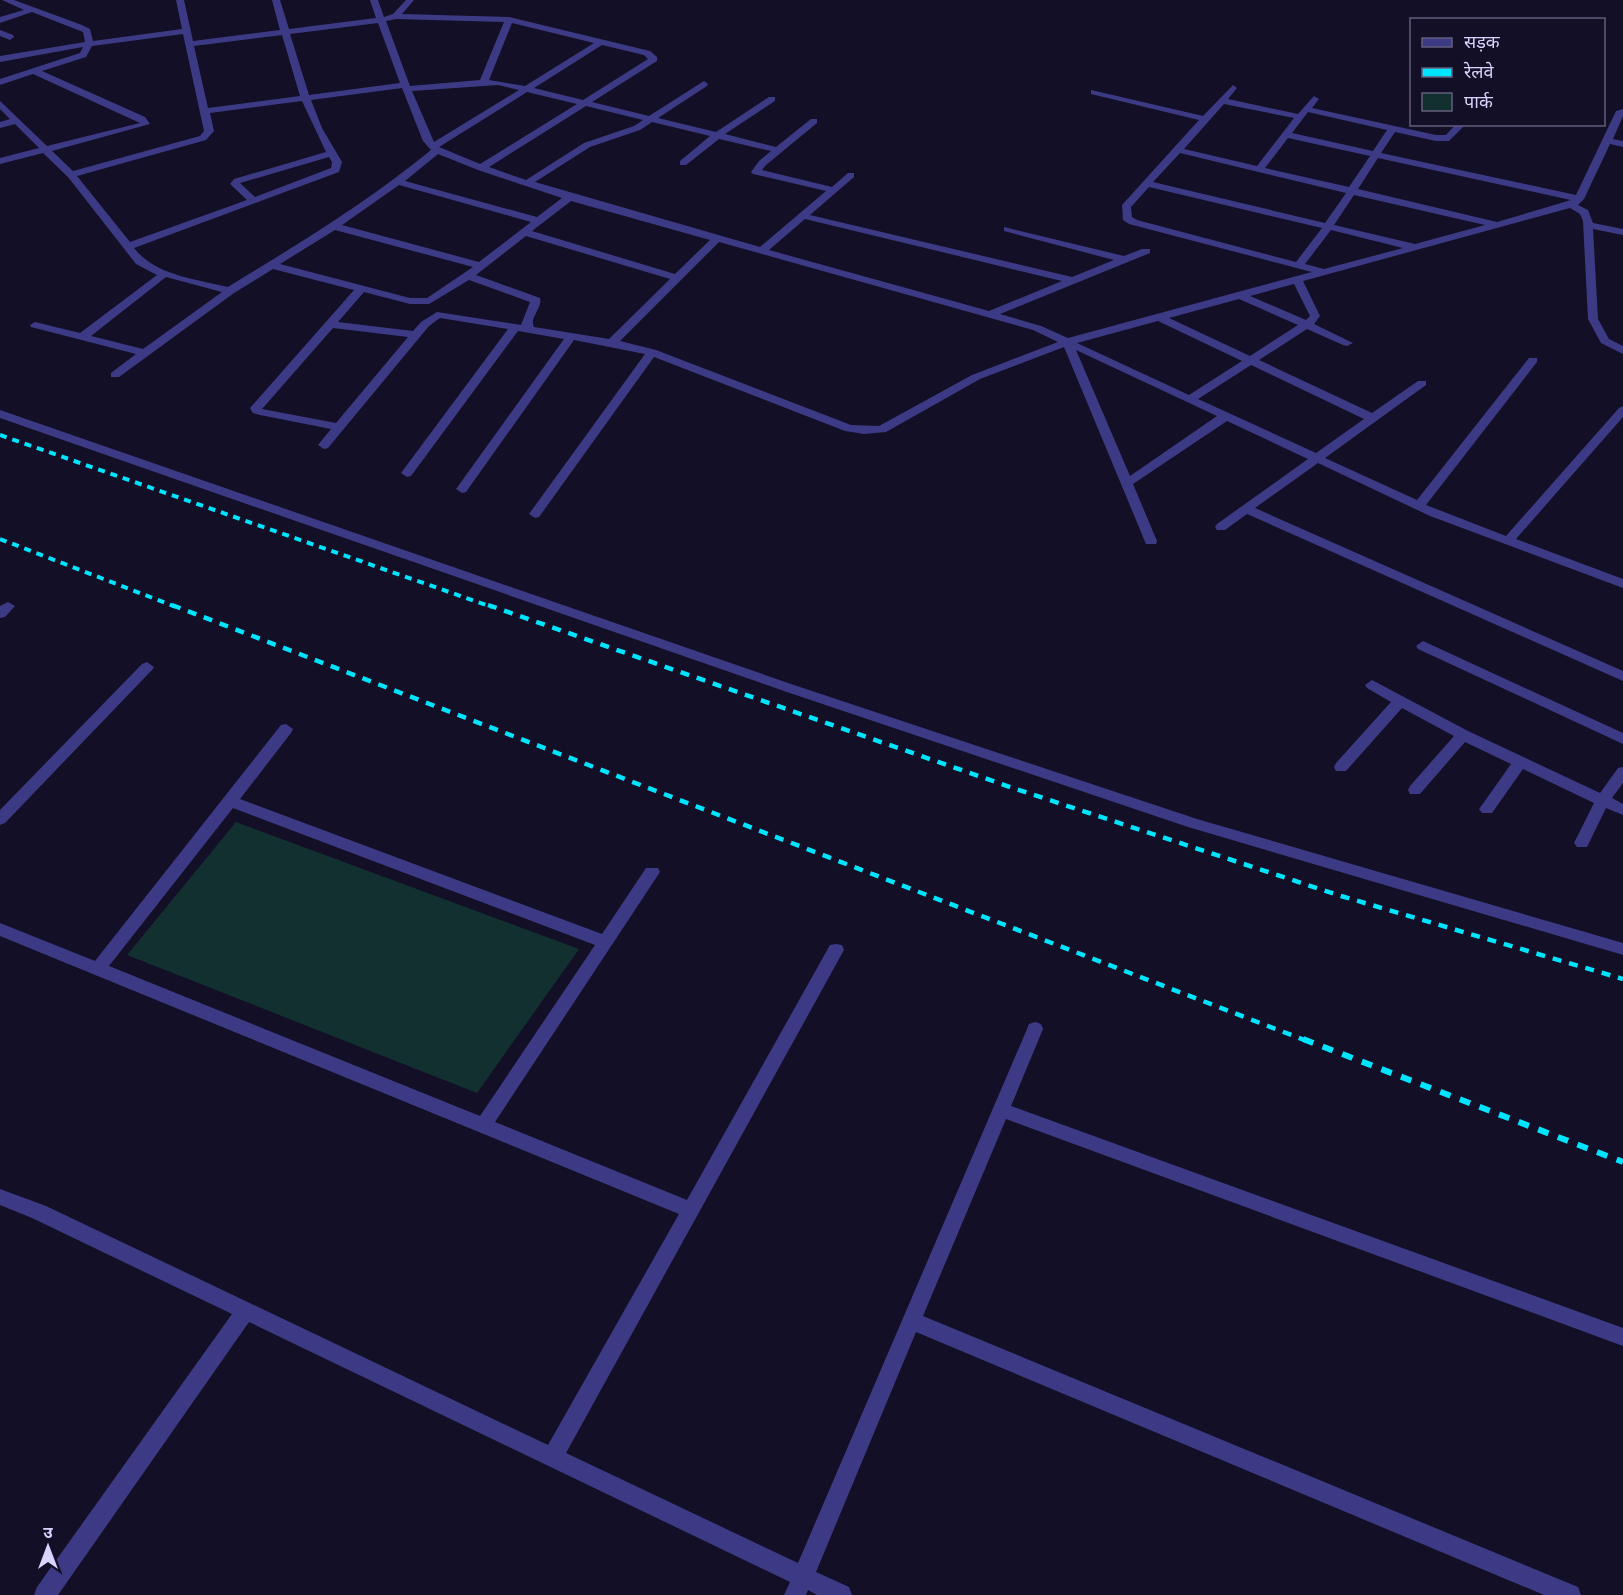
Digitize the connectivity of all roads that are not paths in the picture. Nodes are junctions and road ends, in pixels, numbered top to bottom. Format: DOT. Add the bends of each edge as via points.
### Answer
graph roads {
  1 [pos="6,0"];
  2 [pos="180,0"];
  3 [pos="276,0"];
  4 [pos="374,0"];
  5 [pos="410,0"];
  6 [pos="31,10"];
  7 [pos="396,16"];
  8 [pos="0,20"];
  9 [pos="382,20"];
  10 [pos="510,20"];
  11 [pos="187,31"];
  12 [pos="286,32"];
  13 [pos="0,33"];
  14 [pos="10,37"];
  15 [pos="601,42"];
  16 [pos="89,43"];
  17 [pos="190,44"];
  18 [pos="0,59"];
  19 [pos="34,71"];
  20 [pos="0,82"];
  21 [pos="484,82"];
  22 [pos="704,84"];
  23 [pos="406,87"];
  24 [pos="527,88"];
  25 [pos="1233,88"];
  26 [pos="1094,92"];
  27 [pos="307,98"];
  28 [pos="772,99"];
  29 [pos="1314,99"];
  30 [pos="1222,100"];
  31 [pos="586,103"];
  32 [pos="0,104"];
  33 [pos="204,111"];
  34 [pos="1621,111"];
  35 [pos="1304,113"];
  36 [pos="652,118"];
  37 [pos="15,120"];
  38 [pos="1205,120"];
  39 [pos="814,121"];
  40 [pos="1619,122"];
  41 [pos="0,125"];
  42 [pos="1460,126"];
  43 [pos="1393,128"];
  44 [pos="718,135"];
  45 [pos="1286,135"];
  46 [pos="1607,140"];
  47 [pos="1623,144"];
  48 [pos="44,148"];
  49 [pos="435,149"];
  50 [pos="778,150"];
  51 [pos="1178,150"];
  52 [pos="331,154"];
  53 [pos="1376,155"];
  54 [pos="0,161"];
  55 [pos="683,163"];
  56 [pos="481,168"];
  57 [pos="1259,169"];
  58 [pos="71,175"];
  59 [pos="852,175"];
  60 [pos="398,182"];
  61 [pos="527,183"];
  62 [pos="1148,184"];
  63 [pos="834,190"];
  64 [pos="1352,191"];
  65 [pos="569,197"];
  66 [pos="254,201"];
  67 [pos="1575,202"];
  68 [pos="803,216"];
  69 [pos="538,221"];
  70 [pos="1588,225"];
  71 [pos="334,226"];
  72 [pos="1498,226"];
  73 [pos="1328,227"];
  74 [pos="1008,229"];
  75 [pos="524,232"];
  76 [pos="1623,232"];
  77 [pos="717,238"];
  78 [pos="127,247"];
  79 [pos="1416,248"];
  80 [pos="762,251"];
  81 [pos="1146,251"];
  82 [pos="1125,260"];
  83 [pos="271,265"];
  84 [pos="480,266"];
  85 [pos="1298,266"];
  86 [pos="1326,272"];
  87 [pos="164,274"];
  88 [pos="468,276"];
  89 [pos="677,278"];
  90 [pos="1074,280"];
  91 [pos="1298,280"];
  92 [pos="361,289"];
  93 [pos="230,291"];
  94 [pos="1240,295"];
  95 [pos="989,315"];
  96 [pos="1159,317"];
  97 [pos="329,324"];
  98 [pos="36,325"];
  99 [pos="1306,325"];
  100 [pos="515,327"];
  101 [pos="530,330"];
  102 [pos="416,335"];
  103 [pos="82,337"];
  104 [pos="571,338"];
  105 [pos="1067,342"];
  106 [pos="612,343"];
  107 [pos="1347,343"];
  108 [pos="1623,351"];
  109 [pos="652,352"];
  110 [pos="145,353"];
  111 [pos="1251,360"];
  112 [pos="1533,360"];
  113 [pos="115,375"];
  114 [pos="1422,383"];
  115 [pos="1190,399"];
  116 [pos="1623,410"];
  117 [pos="0,414"];
  118 [pos="1226,416"];
  119 [pos="1372,418"];
  120 [pos="339,427"];
  121 [pos="324,445"];
  122 [pos="1316,458"];
  123 [pos="407,473"];
  124 [pos="1127,483"];
  125 [pos="462,489"];
  126 [pos="1419,506"];
  127 [pos="1246,509"];
  128 [pos="535,514"];
  129 [pos="1221,527"];
  130 [pos="1509,540"];
  131 [pos="1151,541"];
  132 [pos="1623,584"];
  133 [pos="1424,645"];
  134 [pos="147,667"];
  135 [pos="1623,676"];
  136 [pos="1372,684"];
  137 [pos="1401,700"];
  138 [pos="286,729"];
  139 [pos="1463,735"];
  140 [pos="1623,739"];
  141 [pos="1520,762"];
  142 [pos="1341,767"];
  143 [pos="1623,772"];
  144 [pos="1415,790"];
  145 [pos="230,801"];
  146 [pos="1602,801"];
  147 [pos="1487,809"];
  148 [pos="1623,810"];
  149 [pos="0,819"];
  150 [pos="1582,843"];
  151 [pos="652,872"];
  152 [pos="0,929"];
  153 [pos="605,942"];
  154 [pos="1623,949"];
  155 [pos="836,950"];
  156 [pos="98,969"];
  157 [pos="1035,1029"];
  158 [pos="1001,1110"];
  159 [pos="483,1125"];
  160 [pos="0,1197"];
  161 [pos="691,1210"];
  162 [pos="246,1310"];
  163 [pos="911,1320"];
  164 [pos="1623,1337"];
  165 [pos="553,1457"];
  166 [pos="799,1586"];
  167 [pos="45,1595"];
  168 [pos="841,1595"];
  169 [pos="1570,1595"];
  1 -- 6 [label="street"];
  2 -- 11 [label="street"];
  3 -- 12 [label="street"];
  4 -- 9 [label="street"];
  5 -- 7 [label="street"];
  6 -- 8 [label="street"];
  6 -- 16 [label="street" via="79,27 87,32"];
  7 -- 9 [label="street"];
  7 -- 10 [label="street"];
  9 -- 12 [label="street"];
  9 -- 23 [label="street"];
  10 -- 15 [label="street"];
  10 -- 21 [label="street"];
  11 -- 16 [label="street"];
  11 -- 17 [label="street"];
  12 -- 17 [label="street"];
  12 -- 27 [label="street"];
  13 -- 14 [label="street"];
  15 -- 24 [label="street"];
  15 -- 31 [label="street" via="647,53 654,59"];
  16 -- 18 [label="street"];
  16 -- 19 [label="street" via="83,55"];
  17 -- 33 [label="street"];
  19 -- 20 [label="street"];
  19 -- 48 [label="street" via="145,121 137,128"];
  21 -- 23 [label="street"];
  21 -- 24 [label="street"];
  22 -- 36 [label="street"];
  23 -- 27 [label="street"];
  23 -- 49 [label="street"];
  24 -- 31 [label="street"];
  24 -- 49 [label="street"];
  25 -- 30 [label="street"];
  26 -- 38 [label="street"];
  27 -- 33 [label="street"];
  27 -- 52 [label="street"];
  28 -- 44 [label="street"];
  29 -- 35 [label="street"];
  30 -- 35 [label="street"];
  30 -- 38 [label="street"];
  31 -- 36 [label="street"];
  31 -- 56 [label="street"];
  32 -- 37 [label="street"];
  33 -- 58 [label="street" via="209,131 203,138"];
  34 -- 40 [label="street"];
  35 -- 43 [label="street"];
  35 -- 45 [label="street"];
  36 -- 44 [label="street"];
  36 -- 61 [label="street" via="587,145"];
  37 -- 41 [label="street"];
  37 -- 48 [label="street"];
  38 -- 51 [label="street"];
  39 -- 50 [label="street"];
  40 -- 46 [label="street"];
  42 -- 43 [label="street" via="1449,138"];
  43 -- 53 [label="street"];
  44 -- 50 [label="street"];
  44 -- 55 [label="street"];
  45 -- 53 [label="street"];
  45 -- 57 [label="street"];
  46 -- 47 [label="street"];
  46 -- 67 [label="street"];
  48 -- 54 [label="street"];
  48 -- 58 [label="street"];
  49 -- 56 [label="street"];
  49 -- 60 [label="street"];
  50 -- 63 [label="street" via="756,172"];
  51 -- 57 [label="street"];
  51 -- 62 [label="street"];
  52 -- 66 [label="street" via="337,162 336,170"];
  52 -- 66 [label="street" via="237,181 235,184"];
  53 -- 64 [label="street"];
  53 -- 67 [label="street"];
  56 -- 61 [label="street"];
  57 -- 64 [label="street"];
  58 -- 78 [label="street"];
  59 -- 63 [label="street"];
  60 -- 69 [label="street"];
  60 -- 71 [label="street"];
  61 -- 65 [label="street"];
  62 -- 73 [label="street"];
  62 -- 85 [label="street" via="1126,207 1127,218 1133,222"];
  63 -- 68 [label="street"];
  64 -- 72 [label="street"];
  64 -- 73 [label="street"];
  65 -- 69 [label="street"];
  65 -- 77 [label="street"];
  66 -- 78 [label="street"];
  67 -- 70 [label="street"];
  67 -- 72 [label="street"];
  68 -- 80 [label="street"];
  68 -- 90 [label="street"];
  69 -- 75 [label="street"];
  70 -- 76 [label="street"];
  70 -- 108 [label="street" via="1593,319 1605,341"];
  71 -- 83 [label="street"];
  71 -- 84 [label="street"];
  72 -- 79 [label="street"];
  73 -- 79 [label="street"];
  73 -- 85 [label="street"];
  74 -- 82 [label="street"];
  75 -- 84 [label="street"];
  75 -- 89 [label="street"];
  77 -- 80 [label="street"];
  77 -- 89 [label="street"];
  78 -- 87 [label="street" via="140,262"];
  79 -- 86 [label="street"];
  80 -- 95 [label="street"];
  81 -- 82 [label="street"];
  82 -- 90 [label="street"];
  83 -- 92 [label="street"];
  83 -- 93 [label="street"];
  84 -- 88 [label="street"];
  85 -- 86 [label="street"];
  86 -- 91 [label="street"];
  87 -- 93 [label="street"];
  87 -- 103 [label="street"];
  88 -- 92 [label="street" via="429,301 410,302"];
  88 -- 101 [label="street" via="536,300 526,319"];
  89 -- 106 [label="street"];
  90 -- 95 [label="street"];
  91 -- 94 [label="street"];
  91 -- 99 [label="street" via="1315,316"];
  92 -- 97 [label="street"];
  93 -- 110 [label="street"];
  94 -- 96 [label="street"];
  94 -- 99 [label="street"];
  95 -- 105 [label="street" via="1036,328"];
  96 -- 105 [label="street"];
  96 -- 111 [label="street"];
  97 -- 102 [label="street"];
  97 -- 120 [label="street" via="256,408 264,413"];
  98 -- 103 [label="street"];
  99 -- 107 [label="street"];
  99 -- 111 [label="street"];
  100 -- 101 [label="street"];
  100 -- 102 [label="street" via="437,315"];
  100 -- 123 [label="street"];
  101 -- 104 [label="street"];
  102 -- 120 [label="street"];
  103 -- 110 [label="street"];
  104 -- 106 [label="street"];
  104 -- 125 [label="street"];
  105 -- 109 [label="street" via="976,377 882,429 864,430 849,428"];
  105 -- 115 [label="street"];
  105 -- 124 [label="street"];
  106 -- 109 [label="street"];
  109 -- 128 [label="street"];
  110 -- 113 [label="street"];
  111 -- 115 [label="street"];
  111 -- 119 [label="street"];
  112 -- 126 [label="street"];
  114 -- 119 [label="street"];
  115 -- 118 [label="street"];
  116 -- 130 [label="street"];
  117 -- 154 [label="street" via="789,688 1193,823"];
  118 -- 122 [label="street"];
  118 -- 124 [label="street"];
  119 -- 122 [label="street"];
  120 -- 121 [label="street"];
  122 -- 126 [label="street"];
  122 -- 127 [label="street"];
  124 -- 131 [label="street"];
  126 -- 130 [label="street"];
  127 -- 129 [label="street"];
  127 -- 135 [label="street"];
  130 -- 132 [label="street"];
  133 -- 140 [label="street"];
  134 -- 149 [label="street"];
  136 -- 137 [label="street"];
  137 -- 139 [label="street"];
  137 -- 142 [label="street"];
  138 -- 145 [label="street"];
  139 -- 141 [label="street"];
  139 -- 144 [label="street"];
  141 -- 146 [label="street"];
  141 -- 147 [label="street"];
  143 -- 146 [label="street"];
  145 -- 153 [label="street"];
  145 -- 156 [label="street"];
  146 -- 148 [label="street"];
  146 -- 150 [label="street"];
  151 -- 153 [label="street"];
  152 -- 156 [label="street"];
  153 -- 159 [label="street"];
  155 -- 161 [label="street"];
  156 -- 159 [label="street"];
  157 -- 158 [label="street"];
  158 -- 163 [label="street"];
  158 -- 164 [label="street"];
  159 -- 161 [label="street"];
  160 -- 162 [label="street"];
  161 -- 165 [label="street"];
  162 -- 165 [label="street"];
  162 -- 167 [label="street"];
  163 -- 166 [label="street"];
  163 -- 169 [label="street"];
  165 -- 166 [label="street"];
  166 -- 168 [label="street"];
}
